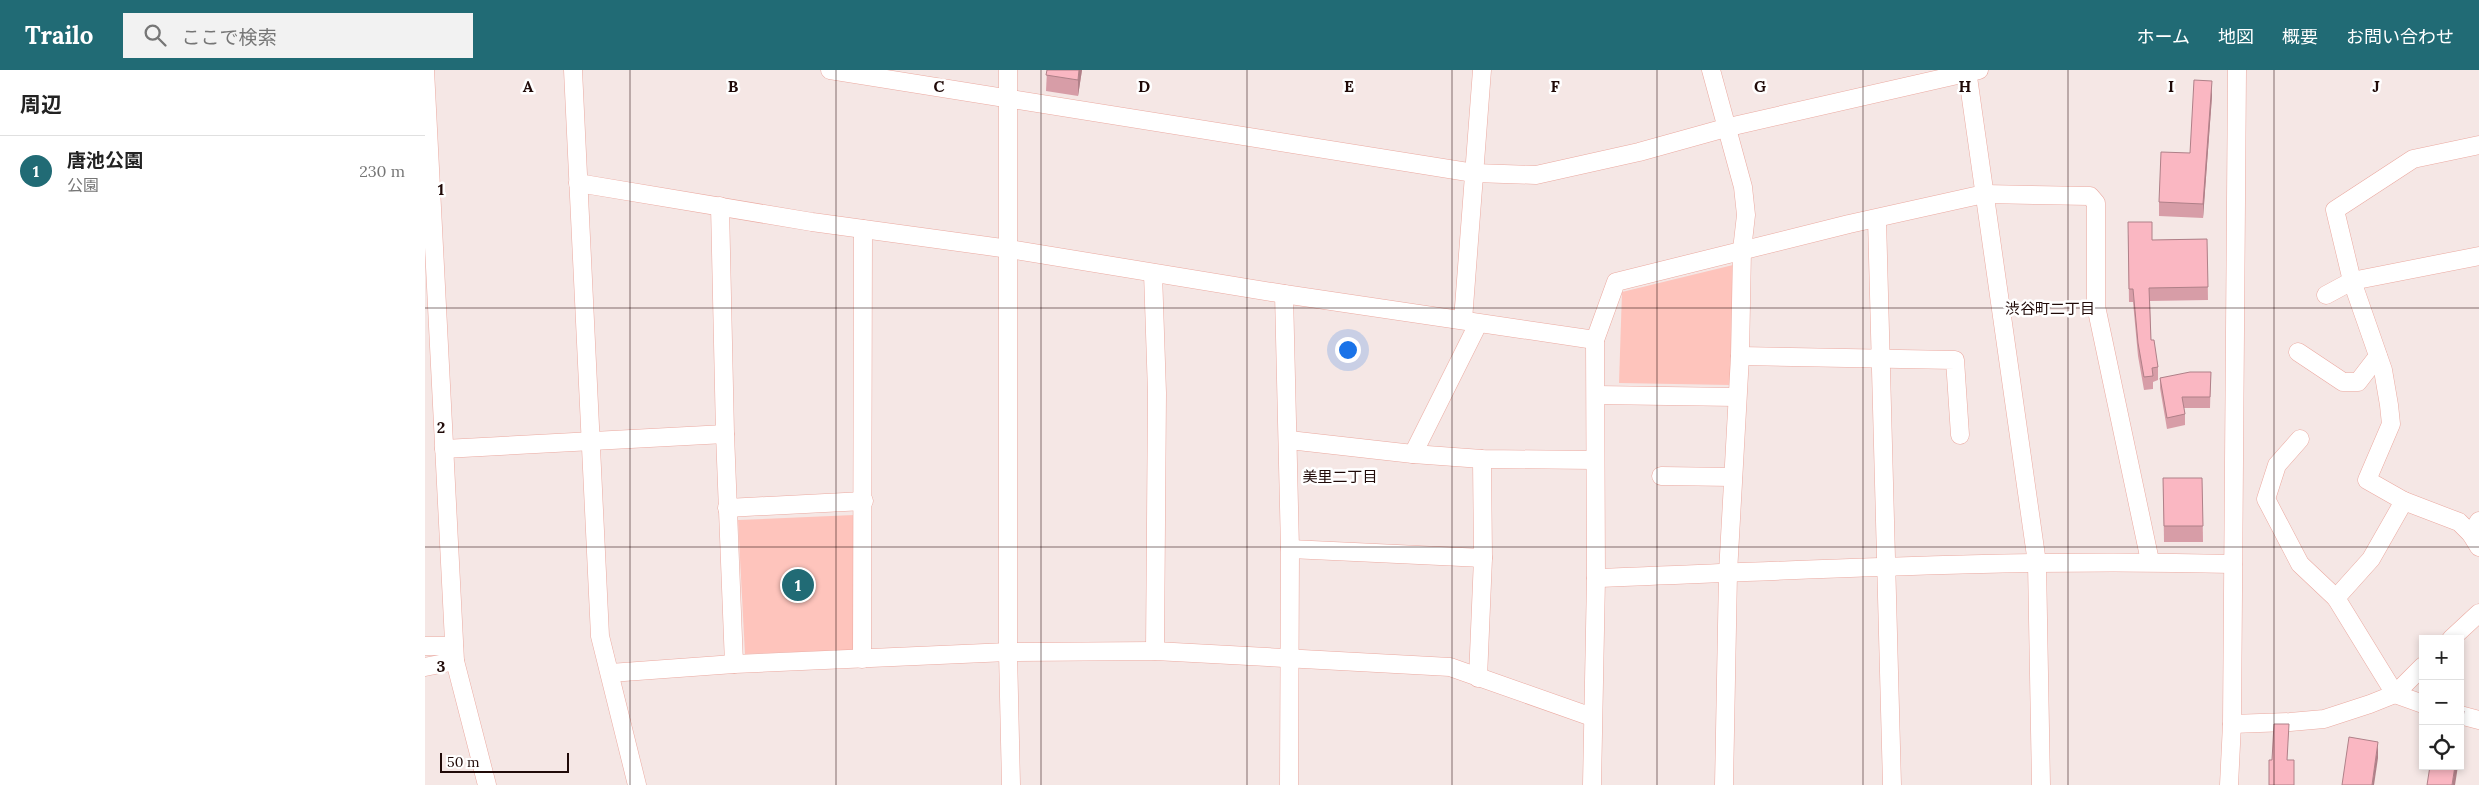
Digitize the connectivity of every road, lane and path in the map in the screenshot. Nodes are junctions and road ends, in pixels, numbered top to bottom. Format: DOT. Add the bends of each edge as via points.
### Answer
graph roads {
  1 [pos="425,70"];
  2 [pos="573,70"];
  3 [pos="830,70"];
  4 [pos="1008,70"];
  5 [pos="1482,70"];
  6 [pos="1711,70"];
  7 [pos="2237,70"];
  8 [pos="1971,71"];
  9 [pos="1009,98"];
  10 [pos="1729,128"];
  11 [pos="2479,145"];
  12 [pos="1474,173"];
  13 [pos="578,183"];
  14 [pos="1984,194"];
  15 [pos="720,206"];
  16 [pos="1877,219"];
  17 [pos="863,229"];
  18 [pos="1009,249"];
  19 [pos="1742,250"];
  20 [pos="2479,256"];
  21 [pos="1153,274"];
  22 [pos="2352,282"];
  23 [pos="1284,294"];
  24 [pos="2326,295"];
  25 [pos="1470,322"];
  26 [pos="1595,340"];
  27 [pos="2298,352"];
  28 [pos="1740,356"];
  29 [pos="2378,356"];
  30 [pos="1882,359"];
  31 [pos="1596,395"];
  32 [pos="1737,398"];
  33 [pos="725,434"];
  34 [pos="1960,435"];
  35 [pos="2300,439"];
  36 [pos="1289,440"];
  37 [pos="590,441"];
  38 [pos="444,450"];
  39 [pos="1413,454"];
  40 [pos="1482,459"];
  41 [pos="1595,460"];
  42 [pos="1661,476"];
  43 [pos="1733,477"];
  44 [pos="864,501"];
  45 [pos="2404,502"];
  46 [pos="727,508"];
  47 [pos="2477,534"];
  48 [pos="1290,549"];
  49 [pos="1483,558"];
  50 [pos="2150,561"];
  51 [pos="2037,563"];
  52 [pos="2233,564"];
  53 [pos="1885,568"];
  54 [pos="1728,573"];
  55 [pos="1596,578"];
  56 [pos="2336,598"];
  57 [pos="2479,613"];
  58 [pos="2455,635"];
  59 [pos="425,646"];
  60 [pos="1155,651"];
  61 [pos="1008,652"];
  62 [pos="455,653"];
  63 [pos="1289,658"];
  64 [pos="862,659"];
  65 [pos="733,664"];
  66 [pos="425,667"];
  67 [pos="2419,670"];
  68 [pos="610,673"];
  69 [pos="1478,678"];
  70 [pos="2395,694"];
  71 [pos="2419,703"];
  72 [pos="2464,716"];
  73 [pos="1592,717"];
  74 [pos="2479,720"];
  75 [pos="2232,724"];
  76 [pos="487,785"];
  77 [pos="637,785"];
  78 [pos="1011,785"];
  79 [pos="1289,785"];
  80 [pos="1592,785"];
  81 [pos="1724,785"];
  82 [pos="1892,785"];
  83 [pos="2041,785"];
  84 [pos="2229,785"];
  1 -- 38 [label="street"];
  2 -- 13 [label="street"];
  3 -- 9 [label="street"];
  4 -- 9 [label="street"];
  5 -- 12 [label="street"];
  6 -- 10 [label="street"];
  7 -- 52 [label="street"];
  8 -- 10 [label="street"];
  8 -- 14 [label="street"];
  9 -- 12 [label="street"];
  9 -- 18 [label="street"];
  10 -- 12 [label="street" via="1535,175"];
  10 -- 19 [label="street" via="1743,187"];
  11 -- 22 [label="street" via="2413,159 2335,210"];
  12 -- 25 [label="street"];
  13 -- 15 [label="street"];
  13 -- 37 [label="street"];
  14 -- 16 [label="street"];
  14 -- 50 [label="street" via="2090,196 2096,203 2096,306"];
  14 -- 51 [label="street"];
  15 -- 17 [label="street"];
  15 -- 33 [label="street"];
  16 -- 19 [label="street"];
  16 -- 30 [label="street"];
  17 -- 18 [label="street"];
  17 -- 44 [label="street"];
  18 -- 21 [label="street"];
  18 -- 61 [label="street"];
  19 -- 26 [label="street" via="1616,282"];
  19 -- 28 [label="street"];
  20 -- 22 [label="street"];
  21 -- 23 [label="street"];
  21 -- 60 [label="street" via="1157,394"];
  22 -- 24 [label="street"];
  22 -- 29 [label="street"];
  23 -- 25 [label="street"];
  23 -- 36 [label="street"];
  25 -- 26 [label="street"];
  25 -- 39 [label="street"];
  26 -- 31 [label="street"];
  27 -- 29 [label="street" via="2349,383 2358,382"];
  28 -- 30 [label="street"];
  28 -- 32 [label="street"];
  29 -- 45 [label="street" via="2387,386 2391,424 2367,480"];
  30 -- 34 [label="street" via="1955,360"];
  30 -- 53 [label="street"];
  31 -- 32 [label="street"];
  31 -- 41 [label="street"];
  32 -- 43 [label="street"];
  33 -- 37 [label="street"];
  33 -- 46 [label="street"];
  35 -- 56 [label="street" via="2277,465 2266,500 2300,564"];
  36 -- 39 [label="street"];
  36 -- 48 [label="street"];
  37 -- 38 [label="street"];
  37 -- 68 [label="street" via="600,636"];
  38 -- 62 [label="street"];
  39 -- 40 [label="street"];
  40 -- 41 [label="street"];
  40 -- 49 [label="street"];
  41 -- 55 [label="street"];
  42 -- 43 [label="street"];
  43 -- 54 [label="street"];
  44 -- 46 [label="street"];
  44 -- 64 [label="street"];
  45 -- 47 [label="street" via="2459,522"];
  45 -- 56 [label="street" via="2371,559"];
  46 -- 65 [label="street"];
  48 -- 49 [label="street"];
  48 -- 63 [label="street"];
  49 -- 69 [label="street"];
  50 -- 51 [label="street"];
  50 -- 52 [label="street"];
  51 -- 53 [label="street"];
  51 -- 83 [label="street"];
  52 -- 75 [label="street"];
  53 -- 54 [label="street"];
  53 -- 82 [label="street"];
  54 -- 55 [label="street"];
  54 -- 81 [label="street"];
  55 -- 73 [label="street"];
  56 -- 70 [label="street"];
  57 -- 58 [label="street"];
  59 -- 62 [label="street"];
  60 -- 61 [label="street"];
  60 -- 63 [label="street"];
  61 -- 64 [label="street"];
  61 -- 78 [label="street"];
  62 -- 66 [label="street"];
  62 -- 76 [label="street"];
  63 -- 69 [label="street" via="1450,667"];
  63 -- 79 [label="street"];
  64 -- 65 [label="street"];
  65 -- 68 [label="street"];
  67 -- 70 [label="street"];
  68 -- 77 [label="street"];
  69 -- 73 [label="street"];
  70 -- 71 [label="street"];
  70 -- 75 [label="street" via="2324,718"];
  72 -- 74 [label="street"];
  73 -- 80 [label="street"];
  75 -- 84 [label="street"];
}
